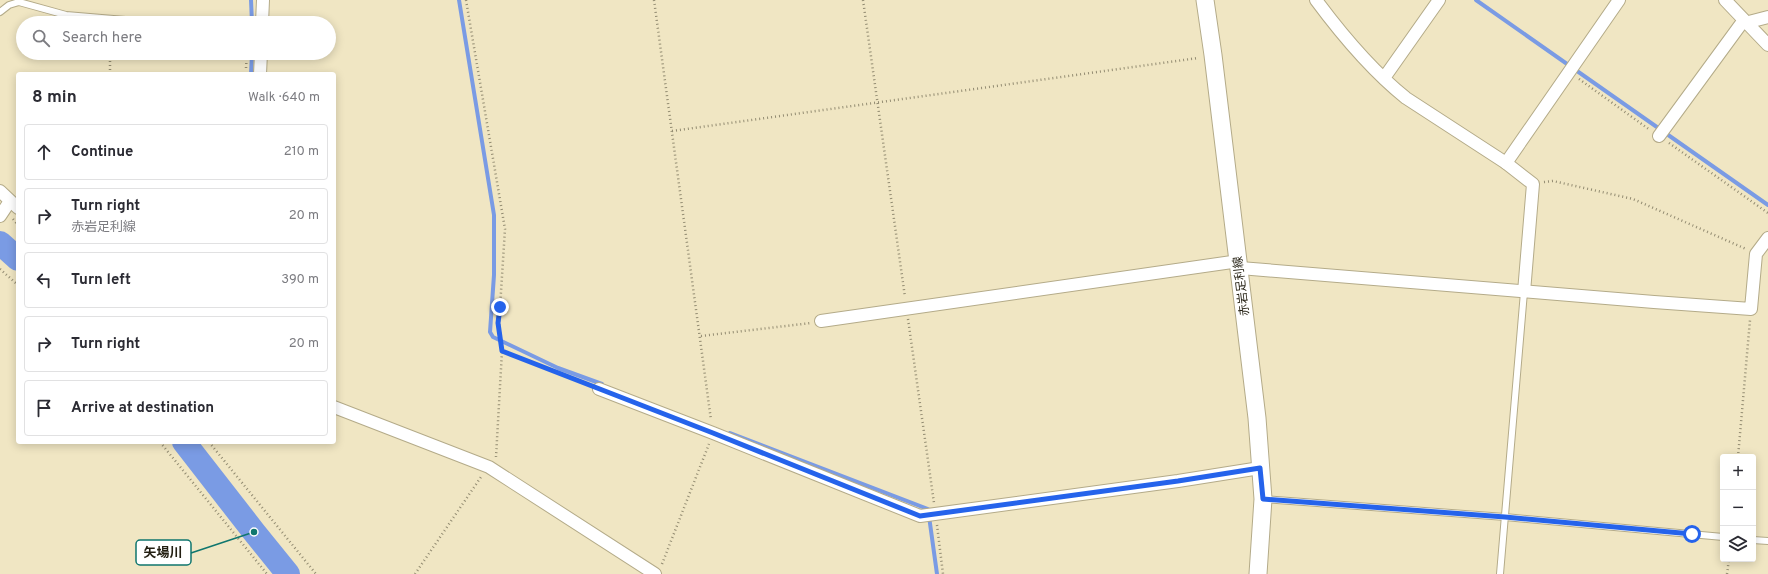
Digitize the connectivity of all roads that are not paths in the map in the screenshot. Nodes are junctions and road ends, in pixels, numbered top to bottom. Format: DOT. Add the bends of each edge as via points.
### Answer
graph roads {
  1 [pos="263,0"];
  2 [pos="1205,0"];
  3 [pos="1316,0"];
  4 [pos="1439,0"];
  5 [pos="1619,0"];
  6 [pos="1725,0"];
  7 [pos="0,12"];
  8 [pos="87,16"];
  9 [pos="262,16"];
  10 [pos="1768,17"];
  11 [pos="1746,23"];
  12 [pos="1768,45"];
  13 [pos="261,60"];
  14 [pos="260,72"];
  15 [pos="1384,78"];
  16 [pos="1659,135"];
  17 [pos="1506,163"];
  18 [pos="0,191"];
  19 [pos="14,204"];
  20 [pos="0,216"];
  21 [pos="1768,238"];
  22 [pos="1239,265"];
  23 [pos="1524,292"];
  24 [pos="821,321"];
  25 [pos="599,389"];
  26 [pos="336,408"];
  27 [pos="1260,468"];
  28 [pos="1263,499"];
  29 [pos="1505,517"];
  30 [pos="1720,537"];
  31 [pos="1756,540"];
  32 [pos="1768,541"];
  33 [pos="658,570"];
  34 [pos="1258,574"];
  35 [pos="1500,574"];
  1 -- 9 [label="street"];
  2 -- 22 [label="main road, 赤岩足利線"];
  3 -- 15 [label="street" via="1342,34"];
  4 -- 15 [label="street"];
  5 -- 17 [label="street"];
  6 -- 11 [label="street"];
  7 -- 8 [label="lane" via="9,5 20,2 66,14"];
  10 -- 11 [label="street"];
  11 -- 12 [label="street"];
  11 -- 16 [label="street" via="1740,24"];
  13 -- 14 [label="street"];
  15 -- 17 [label="street" via="1406,98"];
  17 -- 23 [label="street" via="1533,184"];
  18 -- 19 [label="street"];
  19 -- 20 [label="street"];
  21 -- 23 [label="street" via="1756,254 1751,309"];
  22 -- 23 [label="street"];
  22 -- 24 [label="street"];
  22 -- 27 [label="main road, 赤岩足利線"];
  23 -- 29 [label="lane"];
  25 -- 27 [label="street" via="920,516"];
  26 -- 33 [label="street" via="489,467"];
  27 -- 28 [label="main road, 赤岩足利線"];
  28 -- 29 [label="lane"];
  28 -- 34 [label="main road, 赤岩足利線"];
  29 -- 30 [label="lane"];
  29 -- 35 [label="lane"];
  31 -- 32 [label="lane"];
}
